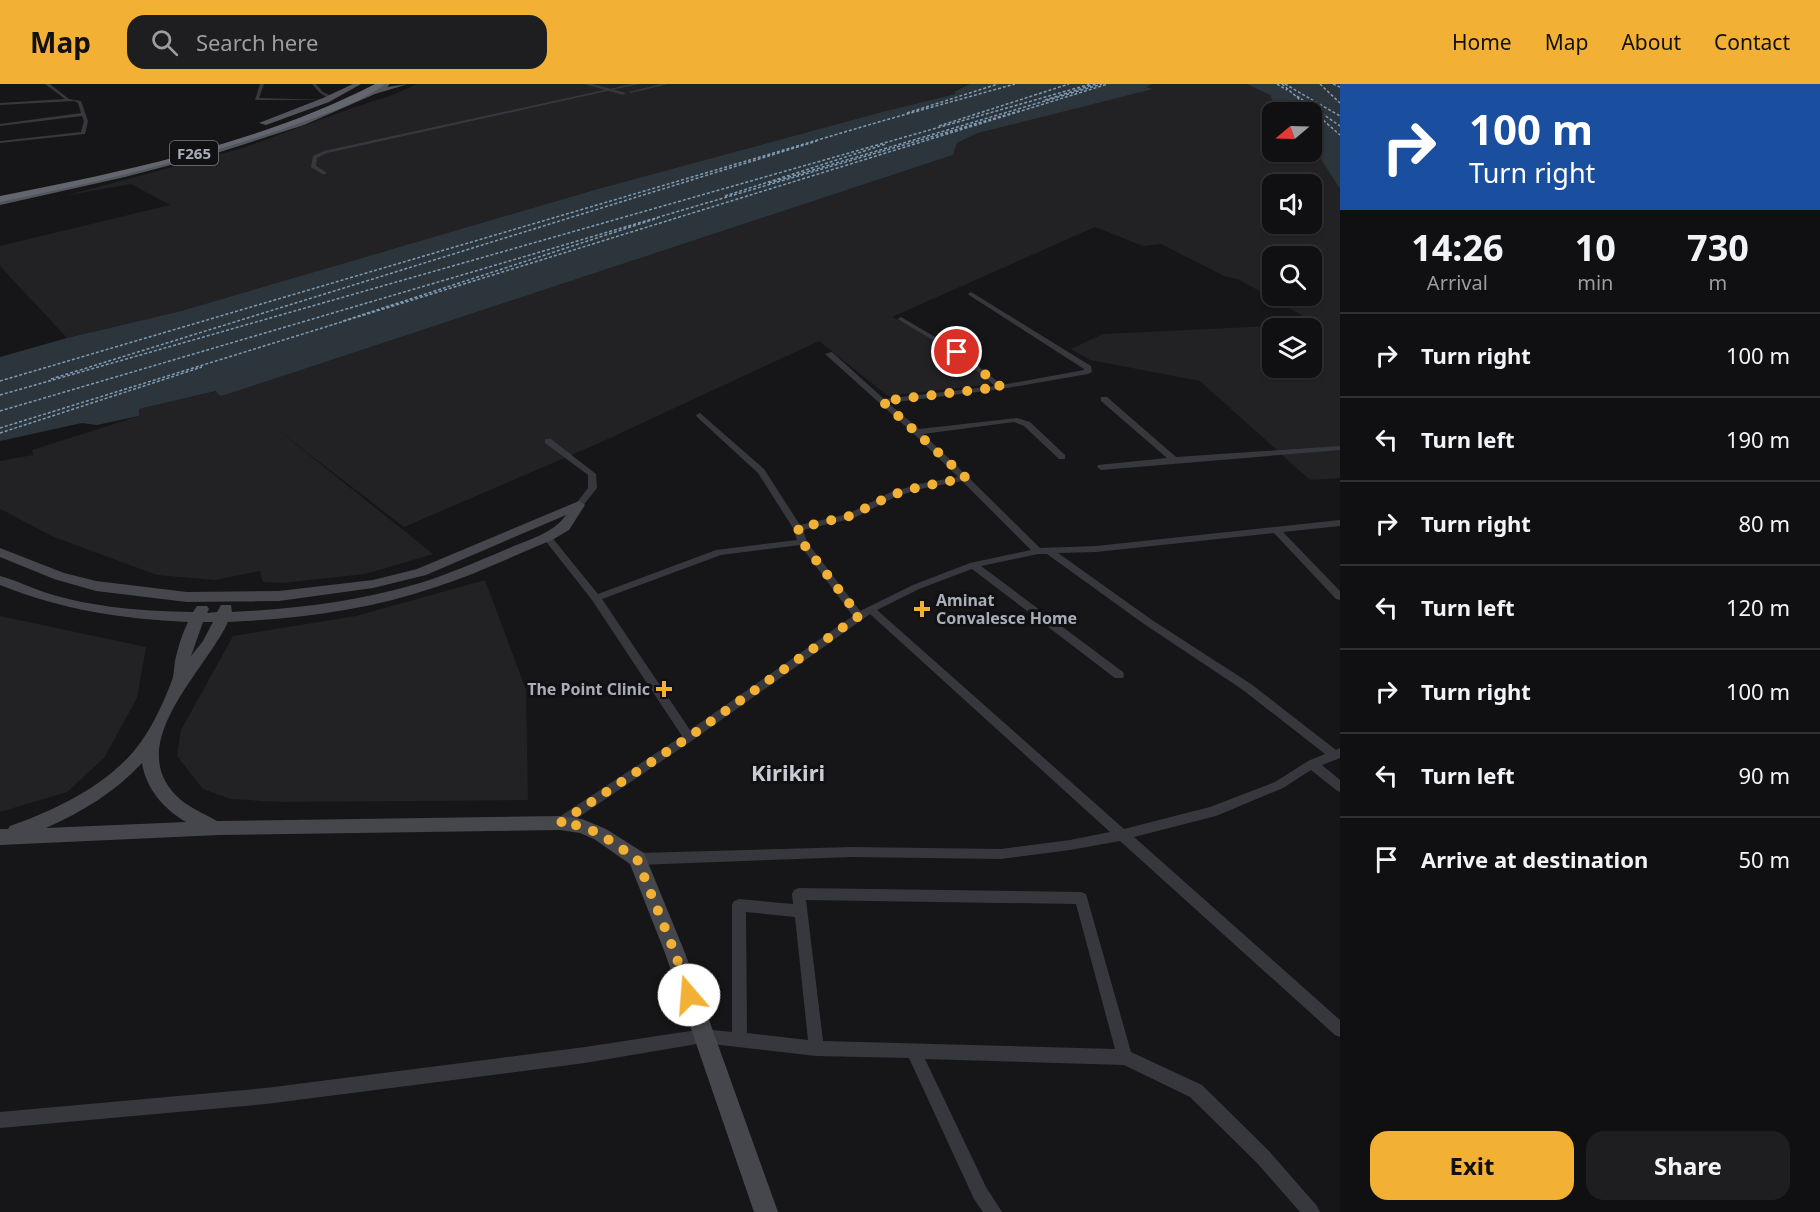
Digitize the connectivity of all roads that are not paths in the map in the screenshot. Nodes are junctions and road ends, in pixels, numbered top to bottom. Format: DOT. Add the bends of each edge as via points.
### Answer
graph roads {
  1 [pos="47,84"];
  2 [pos="262,84"];
  3 [pos="314,84"];
  4 [pos="358,84"];
  5 [pos="367,84"];
  6 [pos="381,84"];
  7 [pos="387,84"];
  8 [pos="405,84"];
  9 [pos="637,84"];
  10 [pos="666,84"];
  11 [pos="589,85"];
  12 [pos="630,86"];
  13 [pos="603,92"];
  14 [pos="613,92"];
  15 [pos="623,93"];
  16 [pos="372,94"];
  17 [pos="583,96"];
  18 [pos="67,99"];
  19 [pos="344,100"];
  20 [pos="0,104"];
  21 [pos="84,114"];
  22 [pos="0,125"];
  23 [pos="233,135"];
  24 [pos="0,142"];
  25 [pos="203,144"];
  26 [pos="326,152"];
  27 [pos="324,173"];
  28 [pos="124,174"];
  29 [pos="76,185"];
  30 [pos="1,194"];
  31 [pos="971,294"];
  32 [pos="901,319"];
  33 [pos="829,354"];
  34 [pos="1001,387"];
  35 [pos="1104,399"];
  36 [pos="882,401"];
  37 [pos="700,415"];
  38 [pos="917,432"];
  39 [pos="548,441"];
  40 [pos="1340,448"];
  41 [pos="1062,457"];
  42 [pos="1174,460"];
  43 [pos="1101,467"];
  44 [pos="966,478"];
  45 [pos="579,505"];
  46 [pos="1340,523"];
  47 [pos="798,528"];
  48 [pos="1275,529"];
  49 [pos="547,537"];
  50 [pos="802,542"];
  51 [pos="1038,551"];
  52 [pos="0,552"];
  53 [pos="1051,552"];
  54 [pos="973,565"];
  55 [pos="0,580"];
  56 [pos="207,597"];
  57 [pos="231,597"];
  58 [pos="1340,597"];
  59 [pos="596,598"];
  60 [pos="865,613"];
  61 [pos="198,616"];
  62 [pos="223,617"];
  63 [pos="1119,675"];
  64 [pos="180,682"];
  65 [pos="689,737"];
  66 [pos="152,739"];
  67 [pos="1337,754"];
  68 [pos="1312,764"];
  69 [pos="1340,787"];
  70 [pos="560,823"];
  71 [pos="219,828"];
  72 [pos="1121,835"];
  73 [pos="0,837"];
  74 [pos="637,859"];
  75 [pos="800,911"];
  76 [pos="1340,1030"];
  77 [pos="704,1036"];
  78 [pos="740,1041"];
  79 [pos="816,1048"];
  80 [pos="913,1052"];
  81 [pos="1125,1056"];
  82 [pos="0,1120"];
  83 [pos="766,1212"];
  84 [pos="993,1212"];
  85 [pos="1311,1212"];
  1 -- 18 [label="street"];
  2 -- 19 [label="street" via="256,99"];
  3 -- 19 [label="street" via="322,93"];
  4 -- 19 [label="main road"];
  5 -- 23 [label="highway, F265" via="319,106"];
  6 -- 19 [label="highway, F265"];
  7 -- 16 [label="main road"];
  8 -- 16 [label="main road"];
  9 -- 12 [label="street"];
  10 -- 15 [label="street"];
  11 -- 12 [label="street"];
  11 -- 13 [label="street"];
  11 -- 14 [label="street"];
  11 -- 17 [label="street"];
  12 -- 14 [label="street"];
  13 -- 14 [label="street"];
  13 -- 17 [label="street"];
  14 -- 15 [label="street"];
  14 -- 26 [label="street" via="489,122"];
  16 -- 19 [label="main road"];
  17 -- 26 [label="street"];
  18 -- 20 [label="street"];
  18 -- 21 [label="street" via="80,102"];
  19 -- 23 [label="main road"];
  19 -- 28 [label="highway, F265" via="238,141"];
  21 -- 22 [label="street"];
  21 -- 24 [label="street" via="83,133"];
  23 -- 25 [label="highway, F265"];
  23 -- 25 [label="highway"];
  25 -- 30 [label="highway, F265" via="101,173"];
  26 -- 27 [label="street" via="315,157 313,167"];
  28 -- 29 [label="highway, F265"];
  28 -- 29 [label="highway"];
  29 -- 30 [label="highway, F265"];
  31 -- 34 [label="street" via="1088,368 1088,372 1080,374"];
  32 -- 34 [label="street" via="957,352"];
  33 -- 36 [label="street"];
  34 -- 36 [label="street"];
  35 -- 42 [label="street"];
  36 -- 38 [label="street"];
  37 -- 47 [label="street" via="761,471"];
  38 -- 41 [label="street" via="1014,420 1027,424"];
  38 -- 44 [label="street"];
  39 -- 45 [label="street" via="592,474 594,489"];
  40 -- 42 [label="street"];
  42 -- 43 [label="street"];
  44 -- 47 [label="street" via="892,495 850,516"];
  44 -- 51 [label="street"];
  45 -- 49 [label="main road" via="564,526"];
  45 -- 57 [label="main road" via="421,572 333,590"];
  46 -- 48 [label="street"];
  47 -- 50 [label="street"];
  48 -- 53 [label="street"];
  48 -- 58 [label="street"];
  49 -- 59 [label="street"];
  49 -- 62 [label="main road" via="417,589 323,609"];
  50 -- 59 [label="street" via="719,552"];
  50 -- 60 [label="street"];
  51 -- 53 [label="street"];
  51 -- 54 [label="street"];
  52 -- 56 [label="main road" via="96,586"];
  53 -- 67 [label="street"];
  54 -- 60 [label="street" via="916,587"];
  54 -- 63 [label="street"];
  55 -- 61 [label="main road" via="56,601 111,612"];
  56 -- 57 [label="main road"];
  56 -- 61 [label="main road"];
  57 -- 62 [label="main road"];
  59 -- 65 [label="street"];
  60 -- 65 [label="street"];
  60 -- 72 [label="street"];
  61 -- 62 [label="main road"];
  61 -- 64 [label="main road" via="181,660"];
  62 -- 64 [label="main road"];
  64 -- 66 [label="main road"];
  65 -- 70 [label="street"];
  66 -- 71 [label="main road" via="148,755 168,800 198,821"];
  66 -- 73 [label="main road" via="118,776 80,802"];
  67 -- 68 [label="street"];
  68 -- 69 [label="street"];
  68 -- 72 [label="street" via="1279,785 1212,812"];
  70 -- 71 [label="main road"];
  70 -- 74 [label="main road" via="600,834"];
  71 -- 73 [label="main road"];
  72 -- 74 [label="street" via="1001,854 852,852"];
  72 -- 76 [label="street"];
  74 -- 77 [label="main road"];
  75 -- 78 [label="street" via="739,905"];
  75 -- 79 [label="street"];
  75 -- 81 [label="street" via="799,894 1081,898"];
  77 -- 78 [label="street"];
  77 -- 82 [label="street" via="266,1096"];
  77 -- 83 [label="main road"];
  78 -- 79 [label="street"];
  79 -- 80 [label="street"];
  80 -- 81 [label="street"];
  80 -- 84 [label="street"];
  81 -- 85 [label="street" via="1196,1091 1263,1157"];
}
